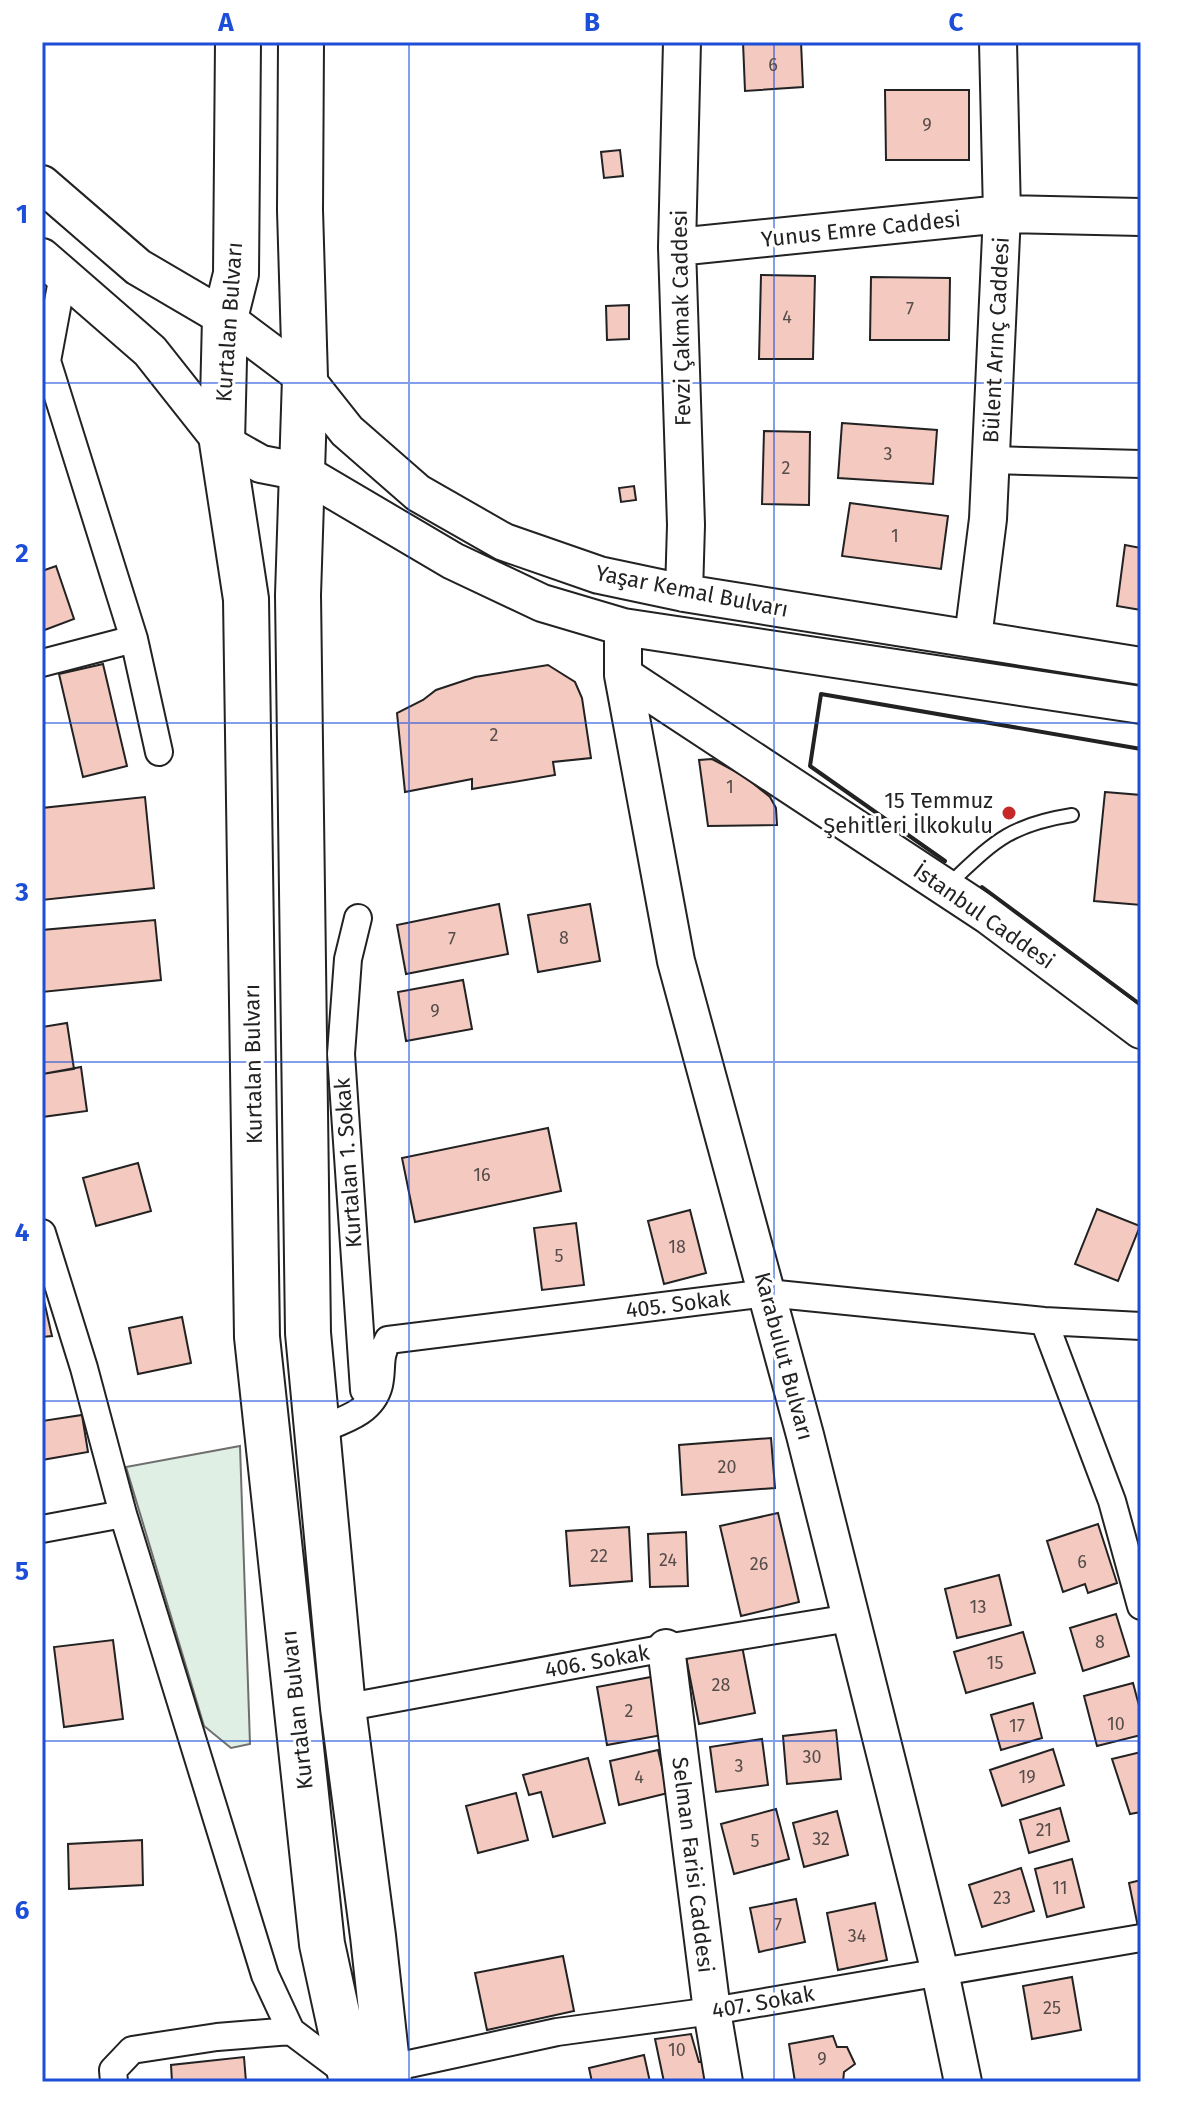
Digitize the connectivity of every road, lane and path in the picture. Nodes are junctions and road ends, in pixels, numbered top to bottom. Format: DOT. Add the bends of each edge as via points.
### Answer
graph roads {
  1 [pos="238,42"];
  2 [pos="301,42"];
  3 [pos="682,42"];
  4 [pos="998,42"];
  5 [pos="42,184"];
  6 [pos="1002,214"];
  7 [pos="1141,217"];
  8 [pos="677,247"];
  9 [pos="52,266"];
  10 [pos="225,318"];
  11 [pos="305,378"];
  12 [pos="222,442"];
  13 [pos="990,460"];
  14 [pos="1141,464"];
  15 [pos="302,472"];
  16 [pos="684,593"];
  17 [pos="623,627"];
  18 [pos="973,638"];
  19 [pos="134,639"];
  20 [pos="42,663"];
  21 [pos="1141,666"];
  22 [pos="623,675"];
  23 [pos="1141,705"];
  24 [pos="159,752"];
  25 [pos="1072,815"];
  26 [pos="945,887"];
  27 [pos="358,918"];
  28 [pos="1141,1030"];
  29 [pos="42,1233"];
  30 [pos="767,1293"];
  31 [pos="1044,1321"];
  32 [pos="1141,1326"];
  33 [pos="366,1410"];
  34 [pos="319,1430"];
  35 [pos="123,1514"];
  36 [pos="42,1529"];
  37 [pos="1141,1606"];
  38 [pos="850,1618"];
  39 [pos="666,1648"];
  40 [pos="343,1708"];
  41 [pos="1141,1938"];
  42 [pos="940,1972"];
  43 [pos="712,2011"];
  44 [pos="291,2031"];
  45 [pos="369,2077"];
  46 [pos="114,2082"];
  47 [pos="724,2082"];
  48 [pos="963,2082"];
  1 -- 10 [label="highway, Kurtalan Bulvarı" via="236,274"];
  2 -- 11 [label="highway"];
  3 -- 8 [label="street, Fevzi Çakmak Caddesi"];
  4 -- 6 [label="street, Bülent Arınç Caddesi"];
  5 -- 10 [label="street, Yaşar Kemal Bulvarı" via="138,267"];
  6 -- 7 [label="street, Yunus Emre Caddesi"];
  6 -- 8 [label="street, Yunus Emre Caddesi"];
  6 -- 13 [label="street, Bülent Arınç Caddesi"];
  8 -- 16 [label="street, Fevzi Çakmak Caddesi"];
  9 -- 12 [label="street" via="150,351"];
  9 -- 19 [label="street" via="47,361"];
  10 -- 11 [label="street, Yaşar Kemal Bulvarı"];
  10 -- 12 [label="highway, Kurtalan Bulvarı"];
  11 -- 15 [label="highway"];
  11 -- 16 [label="street, Yaşar Kemal Bulvarı" via="347,431 418,493 504,542 599,575"];
  12 -- 15 [label="street, Yaşar Kemal Bulvarı" via="261,464"];
  12 -- 45 [label="highway, Kurtalan Bulvarı" via="246,599 257,1337 322,1944"];
  13 -- 14 [label="street"];
  13 -- 18 [label="street, Bülent Arınç Caddesi"];
  15 -- 17 [label="street, Yaşar Kemal Bulvarı" via="453,561 542,603"];
  15 -- 34 [label="highway" via="298,595 308,1333"];
  16 -- 18 [label="street, Yaşar Kemal Bulvarı"];
  17 -- 22 [label="street, Karabulut Bulvarı"];
  17 -- 23 [label="street, Yaşar Kemal Bulvarı"];
  18 -- 21 [label="street, Yaşar Kemal Bulvarı"];
  19 -- 20 [label="street"];
  19 -- 24 [label="street"];
  22 -- 26 [label="street, İstanbul Caddesi"];
  22 -- 30 [label="street, Karabulut Bulvarı" via="676,961"];
  25 -- 26 [label="lane" via="1037,821 997,839"];
  26 -- 28 [label="street, İstanbul Caddesi"];
  27 -- 33 [label="street, Kurtalan 1. Sokak" via="348,959 341,1054"];
  29 -- 35 [label="street"];
  30 -- 31 [label="street, 405. Sokak"];
  30 -- 33 [label="street, 405. Sokak" via="388,1340 380,1355 379,1386"];
  30 -- 38 [label="street, Karabulut Bulvarı"];
  31 -- 32 [label="street, 405. Sokak"];
  31 -- 37 [label="street" via="1112,1501"];
  33 -- 34 [label="street"];
  34 -- 40 [label="highway"];
  35 -- 36 [label="street"];
  35 -- 44 [label="street" via="265,1975"];
  38 -- 39 [label="street, 406. Sokak"];
  38 -- 42 [label="street, Karabulut Bulvarı"];
  39 -- 40 [label="street, 406. Sokak"];
  39 -- 43 [label="street, Selman Farisi Caddesi"];
  40 -- 45 [label="highway" via="373,1936"];
  41 -- 42 [label="street, 407. Sokak"];
  42 -- 43 [label="street, 407. Sokak"];
  42 -- 48 [label="street, Karabulut Bulvarı"];
  43 -- 45 [label="street, 407. Sokak" via="557,2032"];
  43 -- 47 [label="street, Selman Farisi Caddesi"];
  44 -- 45 [label="street"];
  44 -- 46 [label="street" via="132,2050 113,2070"];
}
